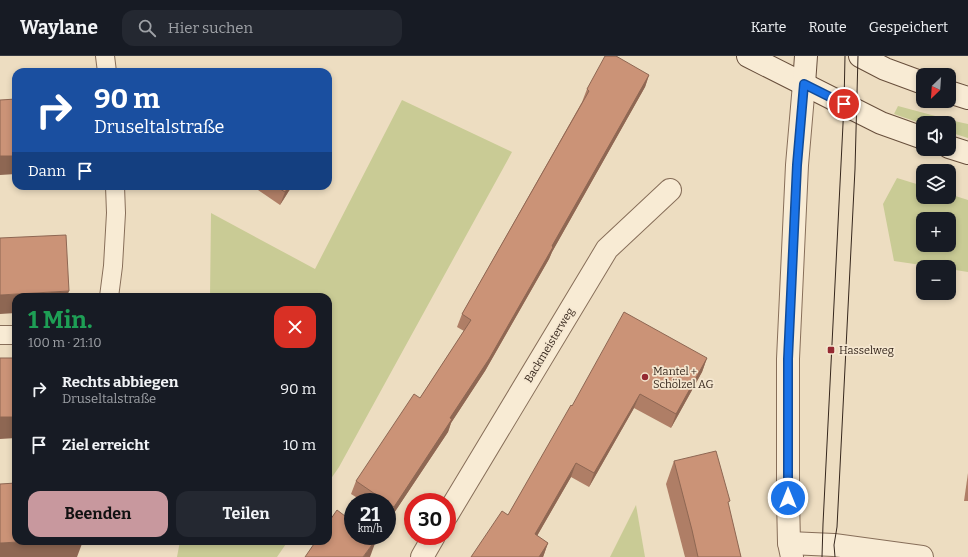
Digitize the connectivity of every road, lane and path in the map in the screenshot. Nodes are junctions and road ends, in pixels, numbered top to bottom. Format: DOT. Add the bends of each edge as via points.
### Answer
graph roads {
  1 [pos="105,56"];
  2 [pos="748,56"];
  3 [pos="806,56"];
  4 [pos="860,56"];
  5 [pos="106,68"];
  6 [pos="916,80"];
  7 [pos="804,84"];
  8 [pos="956,94"];
  9 [pos="968,98"];
  10 [pos="916,136"];
  11 [pos="956,149"];
  12 [pos="968,153"];
  13 [pos="115,190"];
  14 [pos="670,190"];
  15 [pos="109,293"];
  16 [pos="0,335"];
  17 [pos="12,335"];
  18 [pos="456,500"];
  19 [pos="429,545"];
  20 [pos="790,550"];
  21 [pos="422,557"];
  22 [pos="922,557"];
  1 -- 5 [label="lane"];
  2 -- 7 [label="street"];
  3 -- 7 [label="street"];
  4 -- 6 [label="street"];
  7 -- 10 [label="street" via="881,123"];
  7 -- 20 [label="street" via="797,165 788,359"];
  8 -- 9 [label="street"];
  11 -- 12 [label="street"];
  13 -- 15 [label="lane" via="113,266"];
  14 -- 18 [label="street, Backmeisterweg" via="607,249"];
  16 -- 17 [label="lane"];
  19 -- 21 [label="street"];
  20 -- 22 [label="street" via="834,545"];
}
